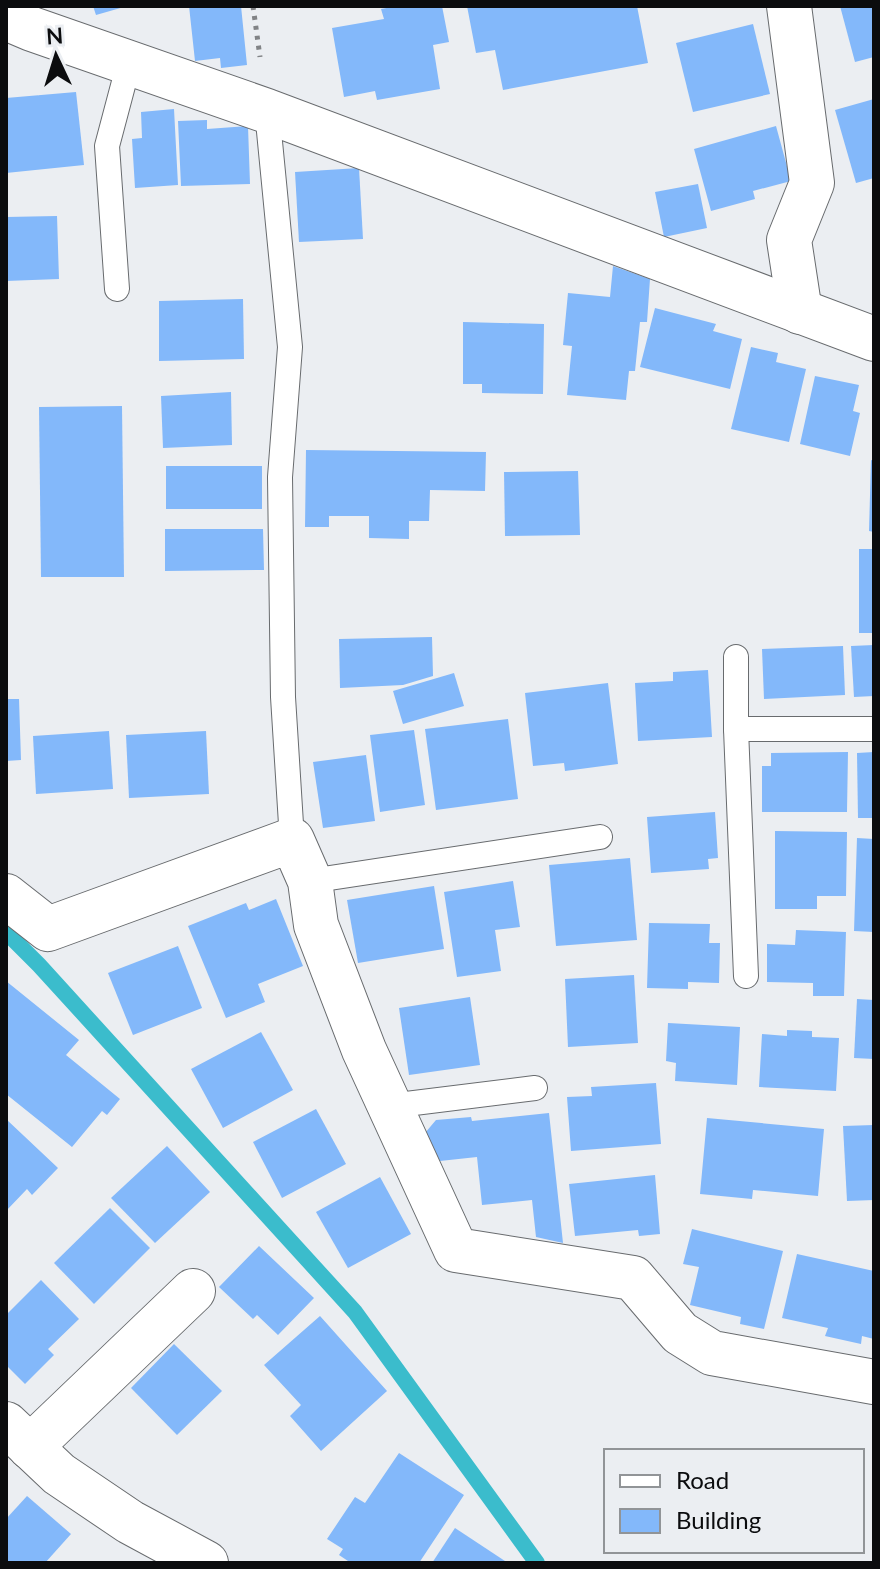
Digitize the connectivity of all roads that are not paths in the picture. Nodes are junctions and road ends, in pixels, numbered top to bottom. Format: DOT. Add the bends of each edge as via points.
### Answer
graph roads {
  1 [pos="789,6"];
  2 [pos="6,18"];
  3 [pos="129,63"];
  4 [pos="267,111"];
  5 [pos="117,289"];
  6 [pos="800,312"];
  7 [pos="874,339"];
  8 [pos="736,657"];
  9 [pos="736,729"];
  10 [pos="874,729"];
  11 [pos="600,837"];
  12 [pos="292,840"];
  13 [pos="310,881"];
  14 [pos="6,896"];
  15 [pos="746,976"];
  16 [pos="535,1088"];
  17 [pos="390,1106"];
  18 [pos="193,1291"];
  19 [pos="874,1382"];
  20 [pos="18,1435"];
  21 [pos="206,1563"];
  1 -- 6 [label="street" via="812,183 789,240"];
  2 -- 3 [label="street"];
  3 -- 4 [label="street"];
  3 -- 5 [label="lane" via="107,146"];
  4 -- 6 [label="street"];
  4 -- 12 [label="lane" via="290,347 280,477 283,697"];
  6 -- 7 [label="street"];
  8 -- 9 [label="lane"];
  9 -- 10 [label="lane"];
  9 -- 15 [label="lane"];
  11 -- 13 [label="lane"];
  12 -- 13 [label="street"];
  12 -- 14 [label="street" via="48,929"];
  13 -- 17 [label="street" via="316,925"];
  16 -- 17 [label="lane"];
  17 -- 19 [label="street" via="456,1250 633,1278 680,1333 712,1353"];
  18 -- 20 [label="street"];
  20 -- 21 [label="street" via="59,1474 130,1522"];
}
